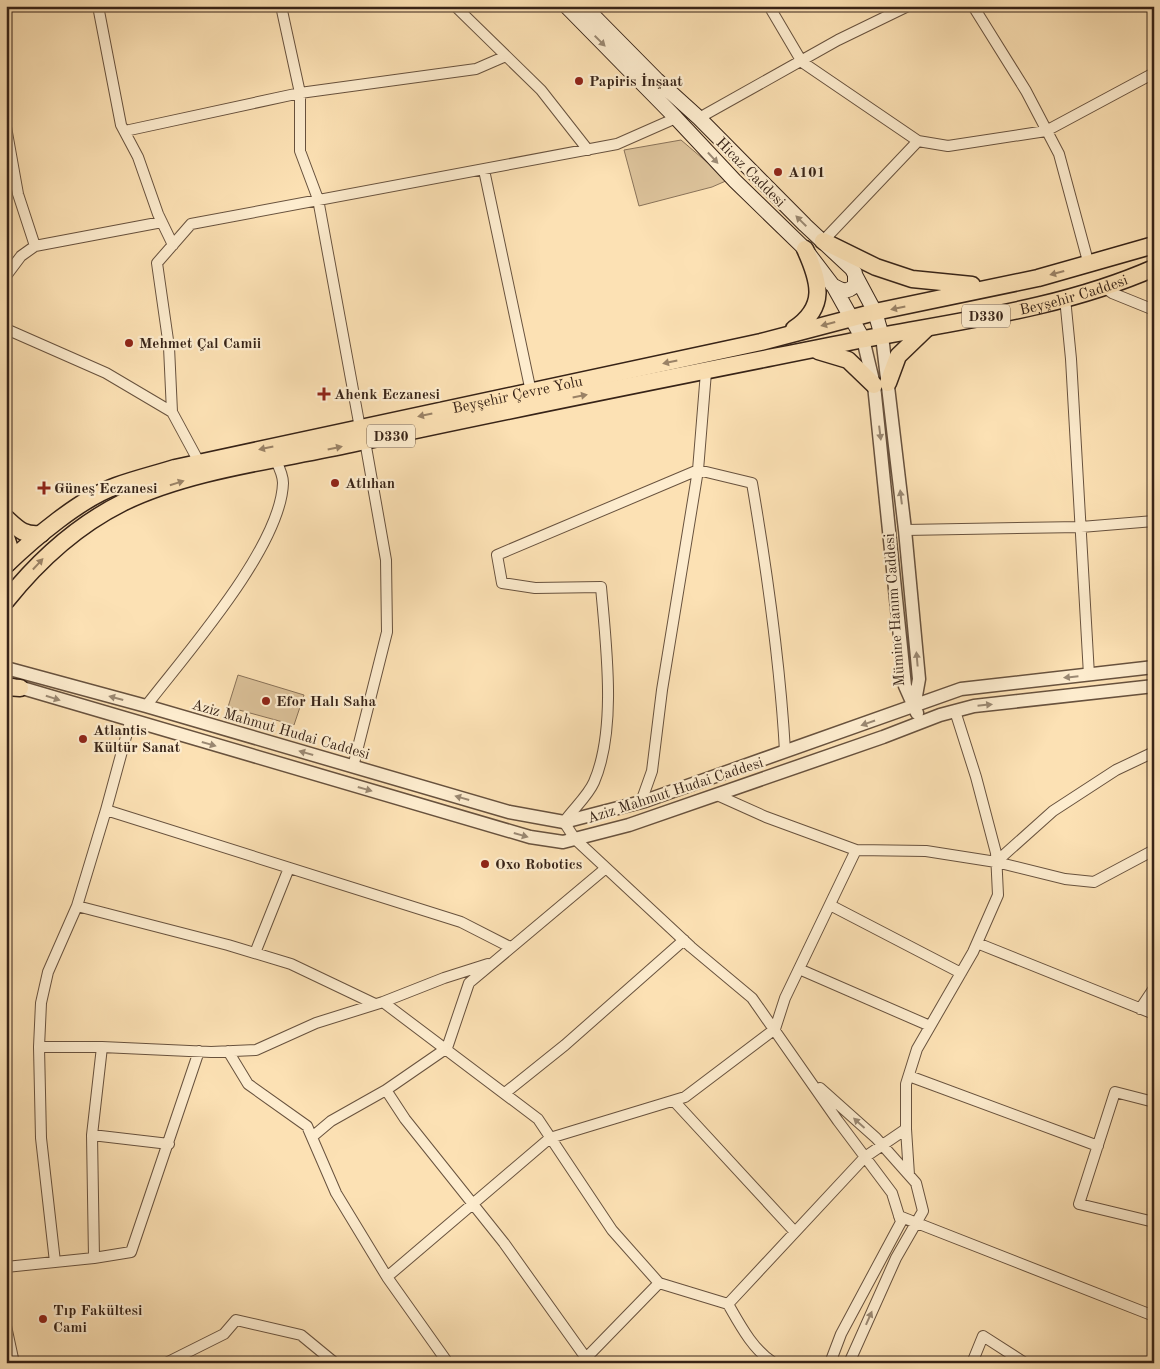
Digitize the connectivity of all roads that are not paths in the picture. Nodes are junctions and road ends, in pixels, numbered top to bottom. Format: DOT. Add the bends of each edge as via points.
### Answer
graph roads {
  1 [pos="98,6"];
  2 [pos="281,6"];
  3 [pos="454,6"];
  4 [pos="566,6"];
  5 [pos="584,6"];
  6 [pos="769,6"];
  7 [pos="908,6"];
  8 [pos="973,6"];
  9 [pos="506,56"];
  10 [pos="802,62"];
  11 [pos="1154,73"];
  12 [pos="300,93"];
  13 [pos="676,118"];
  14 [pos="699,118"];
  15 [pos="6,127"];
  16 [pos="125,131"];
  17 [pos="1046,131"];
  18 [pos="918,141"];
  19 [pos="8,144"];
  20 [pos="588,150"];
  21 [pos="484,170"];
  22 [pos="318,199"];
  23 [pos="162,222"];
  24 [pos="823,241"];
  25 [pos="173,245"];
  26 [pos="1154,245"];
  27 [pos="35,246"];
  28 [pos="805,249"];
  29 [pos="1089,265"];
  30 [pos="1154,268"];
  31 [pos="855,273"];
  32 [pos="6,276"];
  33 [pos="832,285"];
  34 [pos="994,286"];
  35 [pos="1104,287"];
  36 [pos="1065,298"];
  37 [pos="1154,310"];
  38 [pos="875,312"];
  39 [pos="852,318"];
  40 [pos="6,328"];
  41 [pos="928,328"];
  42 [pos="784,336"];
  43 [pos="882,336"];
  44 [pos="863,339"];
  45 [pos="814,350"];
  46 [pos="706,372"];
  47 [pos="881,384"];
  48 [pos="531,392"];
  49 [pos="172,412"];
  50 [pos="363,435"];
  51 [pos="276,461"];
  52 [pos="199,462"];
  53 [pos="698,470"];
  54 [pos="6,518"];
  55 [pos="1154,521"];
  56 [pos="1081,527"];
  57 [pos="905,530"];
  58 [pos="41,534"];
  59 [pos="6,536"];
  60 [pos="8,563"];
  61 [pos="6,600"];
  62 [pos="1154,667"];
  63 [pos="6,668"];
  64 [pos="1089,675"];
  65 [pos="11,686"];
  66 [pos="1154,686"];
  67 [pos="146,706"];
  68 [pos="914,707"];
  69 [pos="954,711"];
  70 [pos="130,722"];
  71 [pos="921,723"];
  72 [pos="785,751"];
  73 [pos="1154,752"];
  74 [pos="354,767"];
  75 [pos="717,795"];
  76 [pos="641,802"];
  77 [pos="106,810"];
  78 [pos="564,822"];
  79 [pos="575,839"];
  80 [pos="856,850"];
  81 [pos="1154,850"];
  82 [pos="996,862"];
  83 [pos="289,868"];
  84 [pos="606,868"];
  85 [pos="77,906"];
  86 [pos="830,906"];
  87 [pos="684,940"];
  88 [pos="977,943"];
  89 [pos="510,947"];
  90 [pos="255,953"];
  91 [pos="491,963"];
  92 [pos="800,969"];
  93 [pos="961,972"];
  94 [pos="1154,988"];
  95 [pos="379,1003"];
  96 [pos="1140,1009"];
  97 [pos="1154,1014"];
  98 [pos="930,1026"];
  99 [pos="775,1029"];
  100 [pos="39,1047"];
  101 [pos="102,1048"];
  102 [pos="447,1048"];
  103 [pos="199,1051"];
  104 [pos="228,1051"];
  105 [pos="808,1076"];
  106 [pos="909,1076"];
  107 [pos="386,1090"];
  108 [pos="505,1093"];
  109 [pos="674,1101"];
  110 [pos="1154,1102"];
  111 [pos="906,1129"];
  112 [pos="92,1135"];
  113 [pos="312,1137"];
  114 [pos="550,1138"];
  115 [pos="169,1144"];
  116 [pos="882,1145"];
  117 [pos="1098,1146"];
  118 [pos="865,1157"];
  119 [pos="909,1175"];
  120 [pos="474,1204"];
  121 [pos="899,1216"];
  122 [pos="916,1221"];
  123 [pos="1154,1222"];
  124 [pos="794,1232"];
  125 [pos="94,1258"];
  126 [pos="55,1262"];
  127 [pos="6,1267"];
  128 [pos="387,1277"];
  129 [pos="659,1283"];
  130 [pos="728,1304"];
  131 [pos="1154,1316"];
  132 [pos="6,1326"];
  133 [pos="586,1361"];
  134 [pos="14,1363"];
  135 [pos="166,1363"];
  136 [pos="335,1363"];
  137 [pos="448,1363"];
  138 [pos="774,1363"];
  139 [pos="830,1363"];
  140 [pos="849,1363"];
  141 [pos="972,1363"];
  142 [pos="1025,1363"];
  1 -- 16 [label="street" via="121,125"];
  2 -- 12 [label="street"];
  3 -- 9 [label="street"];
  4 -- 13 [label="main road, Hicaz Caddesi, one-way"];
  5 -- 14 [label="main road, Hicaz Caddesi"];
  6 -- 10 [label="street"];
  7 -- 10 [label="street" via="838,40"];
  8 -- 17 [label="street"];
  9 -- 12 [label="street" via="476,69"];
  9 -- 20 [label="street" via="541,90"];
  10 -- 14 [label="street"];
  10 -- 18 [label="street"];
  11 -- 17 [label="street"];
  12 -- 16 [label="street"];
  12 -- 22 [label="street" via="300,151"];
  13 -- 20 [label="street" via="616,144"];
  13 -- 28 [label="main road, Hicaz Caddesi, one-way" via="734,181"];
  24 -- 14 [label="main road, Hicaz Caddesi, one-way"];
  15 -- 19 [label="street"];
  16 -- 23 [label="street" via="138,156"];
  17 -- 18 [label="street" via="948,146"];
  17 -- 29 [label="street" via="1058,154"];
  18 -- 24 [label="street"];
  19 -- 27 [label="street" via="18,194"];
  20 -- 21 [label="street"];
  21 -- 22 [label="street"];
  21 -- 48 [label="street"];
  22 -- 25 [label="street" via="191,224"];
  22 -- 50 [label="street"];
  23 -- 25 [label="street"];
  23 -- 27 [label="street"];
  24 -- 31 [label="main road, Hicaz Caddesi"];
  24 -- 34 [label="highway" via="876,267 912,279"];
  25 -- 49 [label="street" via="157,263 169,347"];
  26 -- 29 [label="highway, Beyşehir Caddesi / D330"];
  27 -- 32 [label="street" via="21,256"];
  28 -- 33 [label="main road, Hicaz Caddesi"];
  28 -- 42 [label="highway" via="817,278 816,305 809,318"];
  29 -- 34 [label="highway, Beyşehir Caddesi / D330, one-way"];
  30 -- 35 [label="highway, Beyşehir Caddesi / D330"];
  31 -- 33 [label="main road" via="855,285 849,291"];
  31 -- 38 [label="main road, Hicaz Caddesi"];
  33 -- 39 [label="main road, Hicaz Caddesi"];
  34 -- 38 [label="highway, Beyşehir Caddesi / D330, one-way"];
  35 -- 36 [label="highway, Beyşehir Caddesi / D330"];
  35 -- 37 [label="street"];
  36 -- 41 [label="highway, Beyşehir Caddesi / D330"];
  36 -- 56 [label="street"];
  38 -- 39 [label="highway, Beyşehir Çevre Yolu / D330"];
  38 -- 43 [label="main road, Hicaz Caddesi"];
  39 -- 42 [label="highway, Beyşehir Çevre Yolu / D330, one-way"];
  39 -- 44 [label="main road, Hicaz Caddesi"];
  40 -- 49 [label="street" via="106,373"];
  41 -- 43 [label="highway, Beyşehir Caddesi / D330"];
  41 -- 47 [label="highway" via="898,356"];
  42 -- 48 [label="highway, Beyşehir Çevre Yolu / D330, one-way"];
  43 -- 44 [label="highway, Beyşehir Caddesi / D330"];
  43 -- 47 [label="street, Mümine Hanım Caddesi"];
  44 -- 45 [label="highway, Beyşehir Caddesi / D330"];
  44 -- 47 [label="street, Hicaz Caddesi"];
  45 -- 46 [label="highway, Beyşehir Çevre Yolu / D330"];
  45 -- 47 [label="highway" via="848,360"];
  50 -- 46 [label="highway, Beyşehir Çevre Yolu / D330, one-way"];
  46 -- 53 [label="street"];
  57 -- 47 [label="street, Mümine Hanım Caddesi, one-way"];
  47 -- 68 [label="street, Mümine Hanım Caddesi, one-way" via="905,686"];
  48 -- 50 [label="highway, Beyşehir Çevre Yolu / D330, one-way"];
  49 -- 52 [label="street"];
  51 -- 50 [label="highway, Beyşehir Çevre Yolu / D330, one-way"];
  50 -- 52 [label="highway, Beyşehir Çevre Yolu / D330, one-way"];
  50 -- 74 [label="street" via="386,560 387,632"];
  61 -- 51 [label="highway, Beyşehir Çevre Yolu / D330, one-way" via="46,555 83,526 123,503 218,471"];
  51 -- 67 [label="street" via="284,481 279,509 261,550 203,633"];
  52 -- 58 [label="highway, Beyşehir Çevre Yolu / D330" via="114,486 69,512"];
  53 -- 72 [label="street" via="752,483 764,558"];
  53 -- 76 [label="street" via="652,771"];
  53 -- 78 [label="street" via="497,555 502,583 535,588 601,587 607,657 606,742 593,783"];
  54 -- 58 [label="highway" via="23,533"];
  55 -- 56 [label="street"];
  56 -- 57 [label="street"];
  56 -- 64 [label="street"];
  68 -- 57 [label="street, Mümine Hanım Caddesi, one-way" via="919,679"];
  58 -- 60 [label="highway, Beyşehir Çevre Yolu / D330"];
  59 -- 60 [label="highway" via="11,552"];
  62 -- 64 [label="street, Aziz Mahmut Hudai Caddesi"];
  67 -- 63 [label="street, Aziz Mahmut Hudai Caddesi, one-way"];
  64 -- 68 [label="street, Aziz Mahmut Hudai Caddesi, one-way" via="961,689"];
  65 -- 70 [label="street, Aziz Mahmut Hudai Caddesi, one-way"];
  69 -- 66 [label="street, Aziz Mahmut Hudai Caddesi, one-way"];
  74 -- 67 [label="street, Aziz Mahmut Hudai Caddesi, one-way"];
  68 -- 71 [label="street"];
  68 -- 72 [label="street, Aziz Mahmut Hudai Caddesi, one-way"];
  69 -- 71 [label="street, Aziz Mahmut Hudai Caddesi"];
  69 -- 82 [label="street" via="976,777"];
  70 -- 77 [label="street"];
  70 -- 79 [label="street, Aziz Mahmut Hudai Caddesi, one-way" via="530,837 563,842"];
  71 -- 75 [label="street, Aziz Mahmut Hudai Caddesi"];
  72 -- 76 [label="street, Aziz Mahmut Hudai Caddesi"];
  73 -- 82 [label="street" via="1116,770 1053,811"];
  78 -- 74 [label="street, Aziz Mahmut Hudai Caddesi, one-way" via="509,812"];
  75 -- 79 [label="street, Aziz Mahmut Hudai Caddesi" via="629,826"];
  75 -- 80 [label="street"];
  76 -- 78 [label="street, Aziz Mahmut Hudai Caddesi"];
  77 -- 83 [label="street"];
  77 -- 85 [label="street"];
  78 -- 79 [label="street"];
  79 -- 84 [label="street"];
  80 -- 82 [label="street" via="926,852"];
  80 -- 86 [label="street"];
  81 -- 82 [label="street" via="1094,882 1065,879"];
  82 -- 88 [label="street" via="998,895"];
  83 -- 89 [label="street" via="461,922"];
  83 -- 90 [label="street"];
  84 -- 87 [label="street"];
  84 -- 89 [label="street"];
  85 -- 90 [label="street"];
  85 -- 100 [label="street" via="48,972 41,1003"];
  86 -- 92 [label="street"];
  86 -- 93 [label="street"];
  87 -- 99 [label="street" via="752,998"];
  87 -- 108 [label="street" via="565,1046"];
  88 -- 93 [label="street"];
  88 -- 96 [label="street"];
  89 -- 91 [label="street"];
  90 -- 95 [label="street" via="291,964"];
  91 -- 95 [label="street"];
  91 -- 102 [label="street" via="469,983"];
  92 -- 98 [label="street"];
  92 -- 99 [label="street"];
  93 -- 98 [label="street"];
  94 -- 96 [label="street"];
  95 -- 102 [label="street"];
  95 -- 104 [label="street" via="316,1023 256,1050"];
  96 -- 97 [label="street"];
  98 -- 106 [label="street" via="917,1049"];
  99 -- 105 [label="street"];
  99 -- 109 [label="street" via="685,1097"];
  100 -- 101 [label="street"];
  100 -- 126 [label="street" via="41,1138"];
  101 -- 103 [label="street"];
  101 -- 112 [label="street"];
  102 -- 107 [label="street"];
  102 -- 108 [label="street"];
  103 -- 104 [label="street"];
  103 -- 115 [label="street"];
  104 -- 113 [label="street" via="248,1084 307,1126"];
  116 -- 105 [label="street, one-way"];
  105 -- 118 [label="street"];
  106 -- 111 [label="street" via="906,1084"];
  106 -- 117 [label="street"];
  107 -- 113 [label="street" via="332,1121"];
  107 -- 120 [label="street"];
  108 -- 114 [label="street" via="538,1120"];
  109 -- 114 [label="street"];
  109 -- 124 [label="street"];
  110 -- 117 [label="street" via="1115,1092"];
  111 -- 116 [label="street"];
  111 -- 119 [label="street"];
  112 -- 115 [label="street"];
  112 -- 125 [label="street"];
  113 -- 128 [label="street" via="336,1193"];
  114 -- 120 [label="street"];
  114 -- 129 [label="street" via="612,1230"];
  115 -- 125 [label="street" via="132,1252"];
  116 -- 118 [label="street"];
  116 -- 119 [label="street"];
  117 -- 123 [label="street" via="1080,1204"];
  118 -- 121 [label="street" via="892,1193"];
  118 -- 124 [label="street"];
  119 -- 122 [label="street" via="916,1183 923,1211"];
  120 -- 128 [label="street"];
  120 -- 133 [label="street"];
  121 -- 122 [label="street"];
  121 -- 139 [label="street" via="901,1222 841,1334"];
  122 -- 131 [label="street"];
  140 -- 122 [label="street, one-way"];
  124 -- 130 [label="street"];
  125 -- 126 [label="street"];
  126 -- 127 [label="street"];
  128 -- 137 [label="street"];
  129 -- 130 [label="street"];
  129 -- 133 [label="street"];
  130 -- 138 [label="street" via="764,1357"];
  132 -- 134 [label="street"];
  135 -- 136 [label="street" via="224,1334 236,1320 301,1334"];
  141 -- 142 [label="street" via="983,1336"];
}
